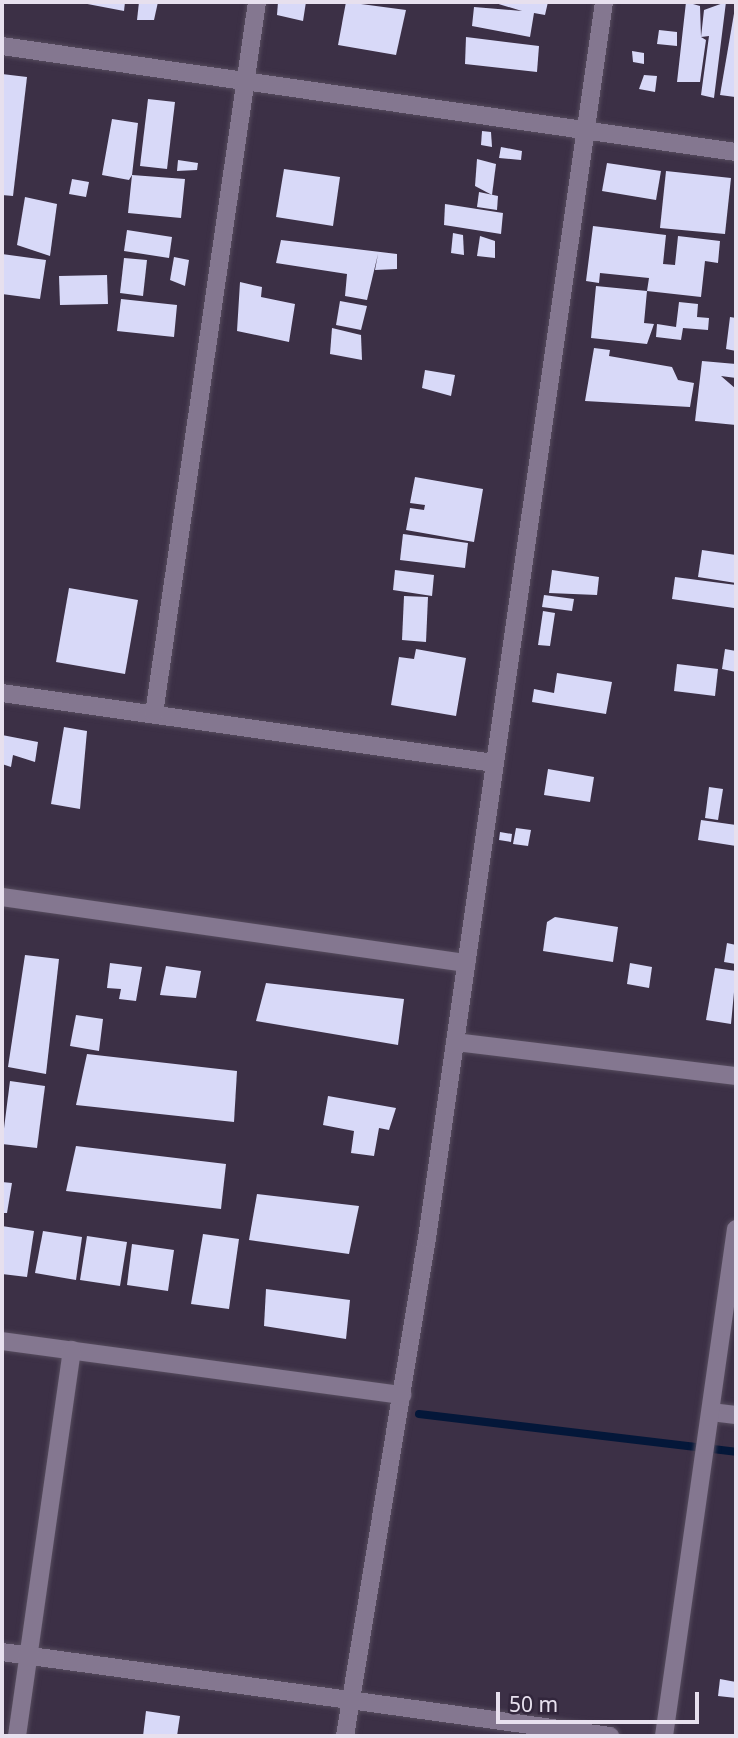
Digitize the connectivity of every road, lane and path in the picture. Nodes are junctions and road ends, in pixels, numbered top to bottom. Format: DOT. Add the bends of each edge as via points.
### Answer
graph roads {
  1 [pos="257,2"];
  2 [pos="604,2"];
  3 [pos="2,46"];
  4 [pos="246,81"];
  5 [pos="586,131"];
  6 [pos="736,152"];
  7 [pos="2,693"];
  8 [pos="154,714"];
  9 [pos="494,763"];
  10 [pos="2,897"];
  11 [pos="466,963"];
  12 [pos="455,1042"];
  13 [pos="736,1076"];
  14 [pos="736,1229"];
  15 [pos="2,1341"];
  16 [pos="72,1350"];
  17 [pos="402,1395"];
  18 [pos="711,1412"];
  19 [pos="736,1415"];
  20 [pos="2,1652"];
  21 [pos="28,1655"];
  22 [pos="350,1700"];
  23 [pos="16,1736"];
  24 [pos="345,1736"];
  25 [pos="611,1736"];
  26 [pos="664,1736"];
  1 -- 4 [label="street"];
  2 -- 5 [label="street"];
  3 -- 4 [label="street"];
  4 -- 5 [label="street"];
  4 -- 8 [label="street"];
  5 -- 6 [label="street"];
  5 -- 9 [label="street"];
  7 -- 8 [label="street"];
  8 -- 9 [label="street"];
  9 -- 11 [label="street"];
  10 -- 11 [label="street"];
  11 -- 12 [label="street"];
  12 -- 13 [label="street"];
  12 -- 17 [label="street"];
  14 -- 18 [label="street"];
  15 -- 16 [label="street"];
  16 -- 17 [label="street"];
  16 -- 21 [label="street"];
  17 -- 22 [label="street"];
  18 -- 19 [label="street"];
  18 -- 26 [label="street"];
  20 -- 21 [label="street"];
  21 -- 22 [label="street"];
  21 -- 23 [label="street"];
  22 -- 24 [label="street"];
  22 -- 25 [label="street"];
}
